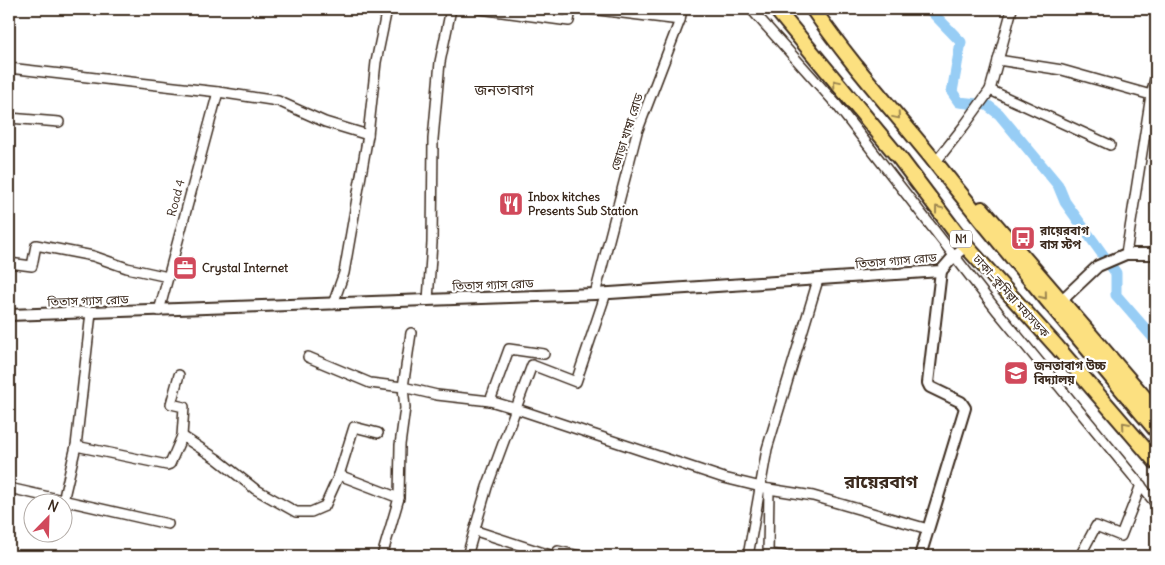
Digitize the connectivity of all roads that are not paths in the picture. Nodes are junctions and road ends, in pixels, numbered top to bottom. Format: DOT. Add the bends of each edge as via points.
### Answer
graph roads {
  1 [pos="387,9"];
  2 [pos="451,9"];
  3 [pos="480,9"];
  4 [pos="571,9"];
  5 [pos="590,9"];
  6 [pos="682,9"];
  7 [pos="751,9"];
  8 [pos="776,9"];
  9 [pos="813,9"];
  10 [pos="1012,9"];
  11 [pos="680,20"];
  12 [pos="998,60"];
  13 [pos="9,68"];
  14 [pos="1156,75"];
  15 [pos="990,91"];
  16 [pos="218,92"];
  17 [pos="1154,95"];
  18 [pos="9,118"];
  19 [pos="59,122"];
  20 [pos="368,135"];
  21 [pos="1110,145"];
  22 [pos="935,163"];
  23 [pos="966,246"];
  24 [pos="1125,254"];
  25 [pos="1156,254"];
  26 [pos="954,256"];
  27 [pos="9,263"];
  28 [pos="942,272"];
  29 [pos="168,277"];
  30 [pos="818,280"];
  31 [pos="601,294"];
  32 [pos="428,300"];
  33 [pos="1062,300"];
  34 [pos="333,304"];
  35 [pos="159,311"];
  36 [pos="91,313"];
  37 [pos="9,315"];
  38 [pos="411,333"];
  39 [pos="544,354"];
  40 [pos="308,357"];
  41 [pos="179,375"];
  42 [pos="403,387"];
  43 [pos="490,401"];
  44 [pos="516,409"];
  45 [pos="1156,411"];
  46 [pos="1156,430"];
  47 [pos="378,433"];
  48 [pos="182,436"];
  49 [pos="76,446"];
  50 [pos="1156,462"];
  51 [pos="339,475"];
  52 [pos="1141,485"];
  53 [pos="9,488"];
  54 [pos="765,488"];
  55 [pos="27,492"];
  56 [pos="65,492"];
  57 [pos="399,498"];
  58 [pos="72,502"];
  59 [pos="1156,504"];
  60 [pos="168,524"];
  61 [pos="928,530"];
  62 [pos="476,531"];
  63 [pos="382,556"];
  64 [pos="467,556"];
  65 [pos="553,556"];
  66 [pos="580,556"];
  67 [pos="748,556"];
  68 [pos="785,556"];
  69 [pos="920,556"];
  70 [pos="1080,556"];
  1 -- 20 [label="street" via="376,62"];
  2 -- 32 [label="street" via="440,62 433,139"];
  3 -- 4 [label="street" via="569,22"];
  5 -- 11 [label="street"];
  6 -- 11 [label="street, জোড়া খাম্বা রোড"];
  7 -- 26 [label="street" via="836,104"];
  23 -- 8 [label="highway, ঢাকা–কুমিল্লা মহাসড়ক / N1, one-way"];
  9 -- 22 [label="highway, ঢাকা–কুমিল্লা মহাসড়ক / N1, one-way" via="839,46"];
  10 -- 12 [label="street"];
  11 -- 31 [label="street, জোড়া খাম্বা রোড" via="637,132"];
  12 -- 15 [label="street"];
  12 -- 17 [label="street" via="1062,70"];
  13 -- 16 [label="street"];
  14 -- 17 [label="street"];
  15 -- 21 [label="street"];
  15 -- 22 [label="street"];
  16 -- 20 [label="street" via="278,101 325,122"];
  16 -- 29 [label="street, Road 4"];
  17 -- 24 [label="street"];
  18 -- 19 [label="street"];
  20 -- 34 [label="street" via="344,273"];
  22 -- 33 [label="highway" via="990,216"];
  22 -- 46 [label="highway, ঢাকা–কুমিল্লা মহাসড়ক / N1, one-way"];
  23 -- 26 [label="street, তিতাস গ্যাস রোড"];
  50 -- 23 [label="highway, ঢাকা–কুমিল্লা মহাসড়ক / N1, one-way"];
  24 -- 25 [label="street"];
  24 -- 33 [label="street" via="1098,266"];
  26 -- 28 [label="street, তিতাস গ্যাস রোড"];
  26 -- 52 [label="street"];
  27 -- 29 [label="street" via="32,266 36,245 93,256"];
  28 -- 30 [label="street, তিতাস গ্যাস রোড"];
  28 -- 61 [label="street" via="928,383 961,402 965,408"];
  29 -- 35 [label="street, Road 4"];
  30 -- 31 [label="street, তিতাস গ্যাস রোড"];
  30 -- 54 [label="street" via="767,449"];
  31 -- 32 [label="street, তিতাস গ্যাস রোড"];
  31 -- 44 [label="street, জোড়া খাম্বা রোড" via="576,382 532,365"];
  32 -- 34 [label="street, তিতাস গ্যাস রোড"];
  33 -- 45 [label="highway"];
  34 -- 35 [label="street, তিতাস গ্যাস রোড"];
  35 -- 36 [label="street, তিতাস গ্যাস রোড"];
  36 -- 37 [label="street, তিতাস গ্যাস রোড"];
  36 -- 49 [label="street"];
  38 -- 42 [label="street"];
  39 -- 43 [label="street" via="509,349"];
  40 -- 42 [label="street" via="370,383"];
  41 -- 48 [label="street" via="171,404 184,407"];
  42 -- 43 [label="street"];
  42 -- 57 [label="street" via="405,408 400,445"];
  43 -- 44 [label="street"];
  44 -- 54 [label="street" via="724,478"];
  44 -- 62 [label="street" via="487,487"];
  47 -- 51 [label="street" via="354,427"];
  48 -- 49 [label="street" via="167,465"];
  48 -- 51 [label="street" via="255,489 296,512 311,512 325,506"];
  49 -- 56 [label="street"];
  51 -- 57 [label="street"];
  52 -- 59 [label="street"];
  52 -- 70 [label="street" via="1121,536 1096,526"];
  53 -- 55 [label="street"];
  54 -- 61 [label="street" via="813,496"];
  54 -- 67 [label="street"];
  54 -- 68 [label="street" via="768,554"];
  57 -- 63 [label="street"];
  58 -- 60 [label="street"];
  61 -- 69 [label="street"];
  62 -- 64 [label="street"];
  62 -- 65 [label="street"];
  65 -- 66 [label="street" via="558,551"];
}
